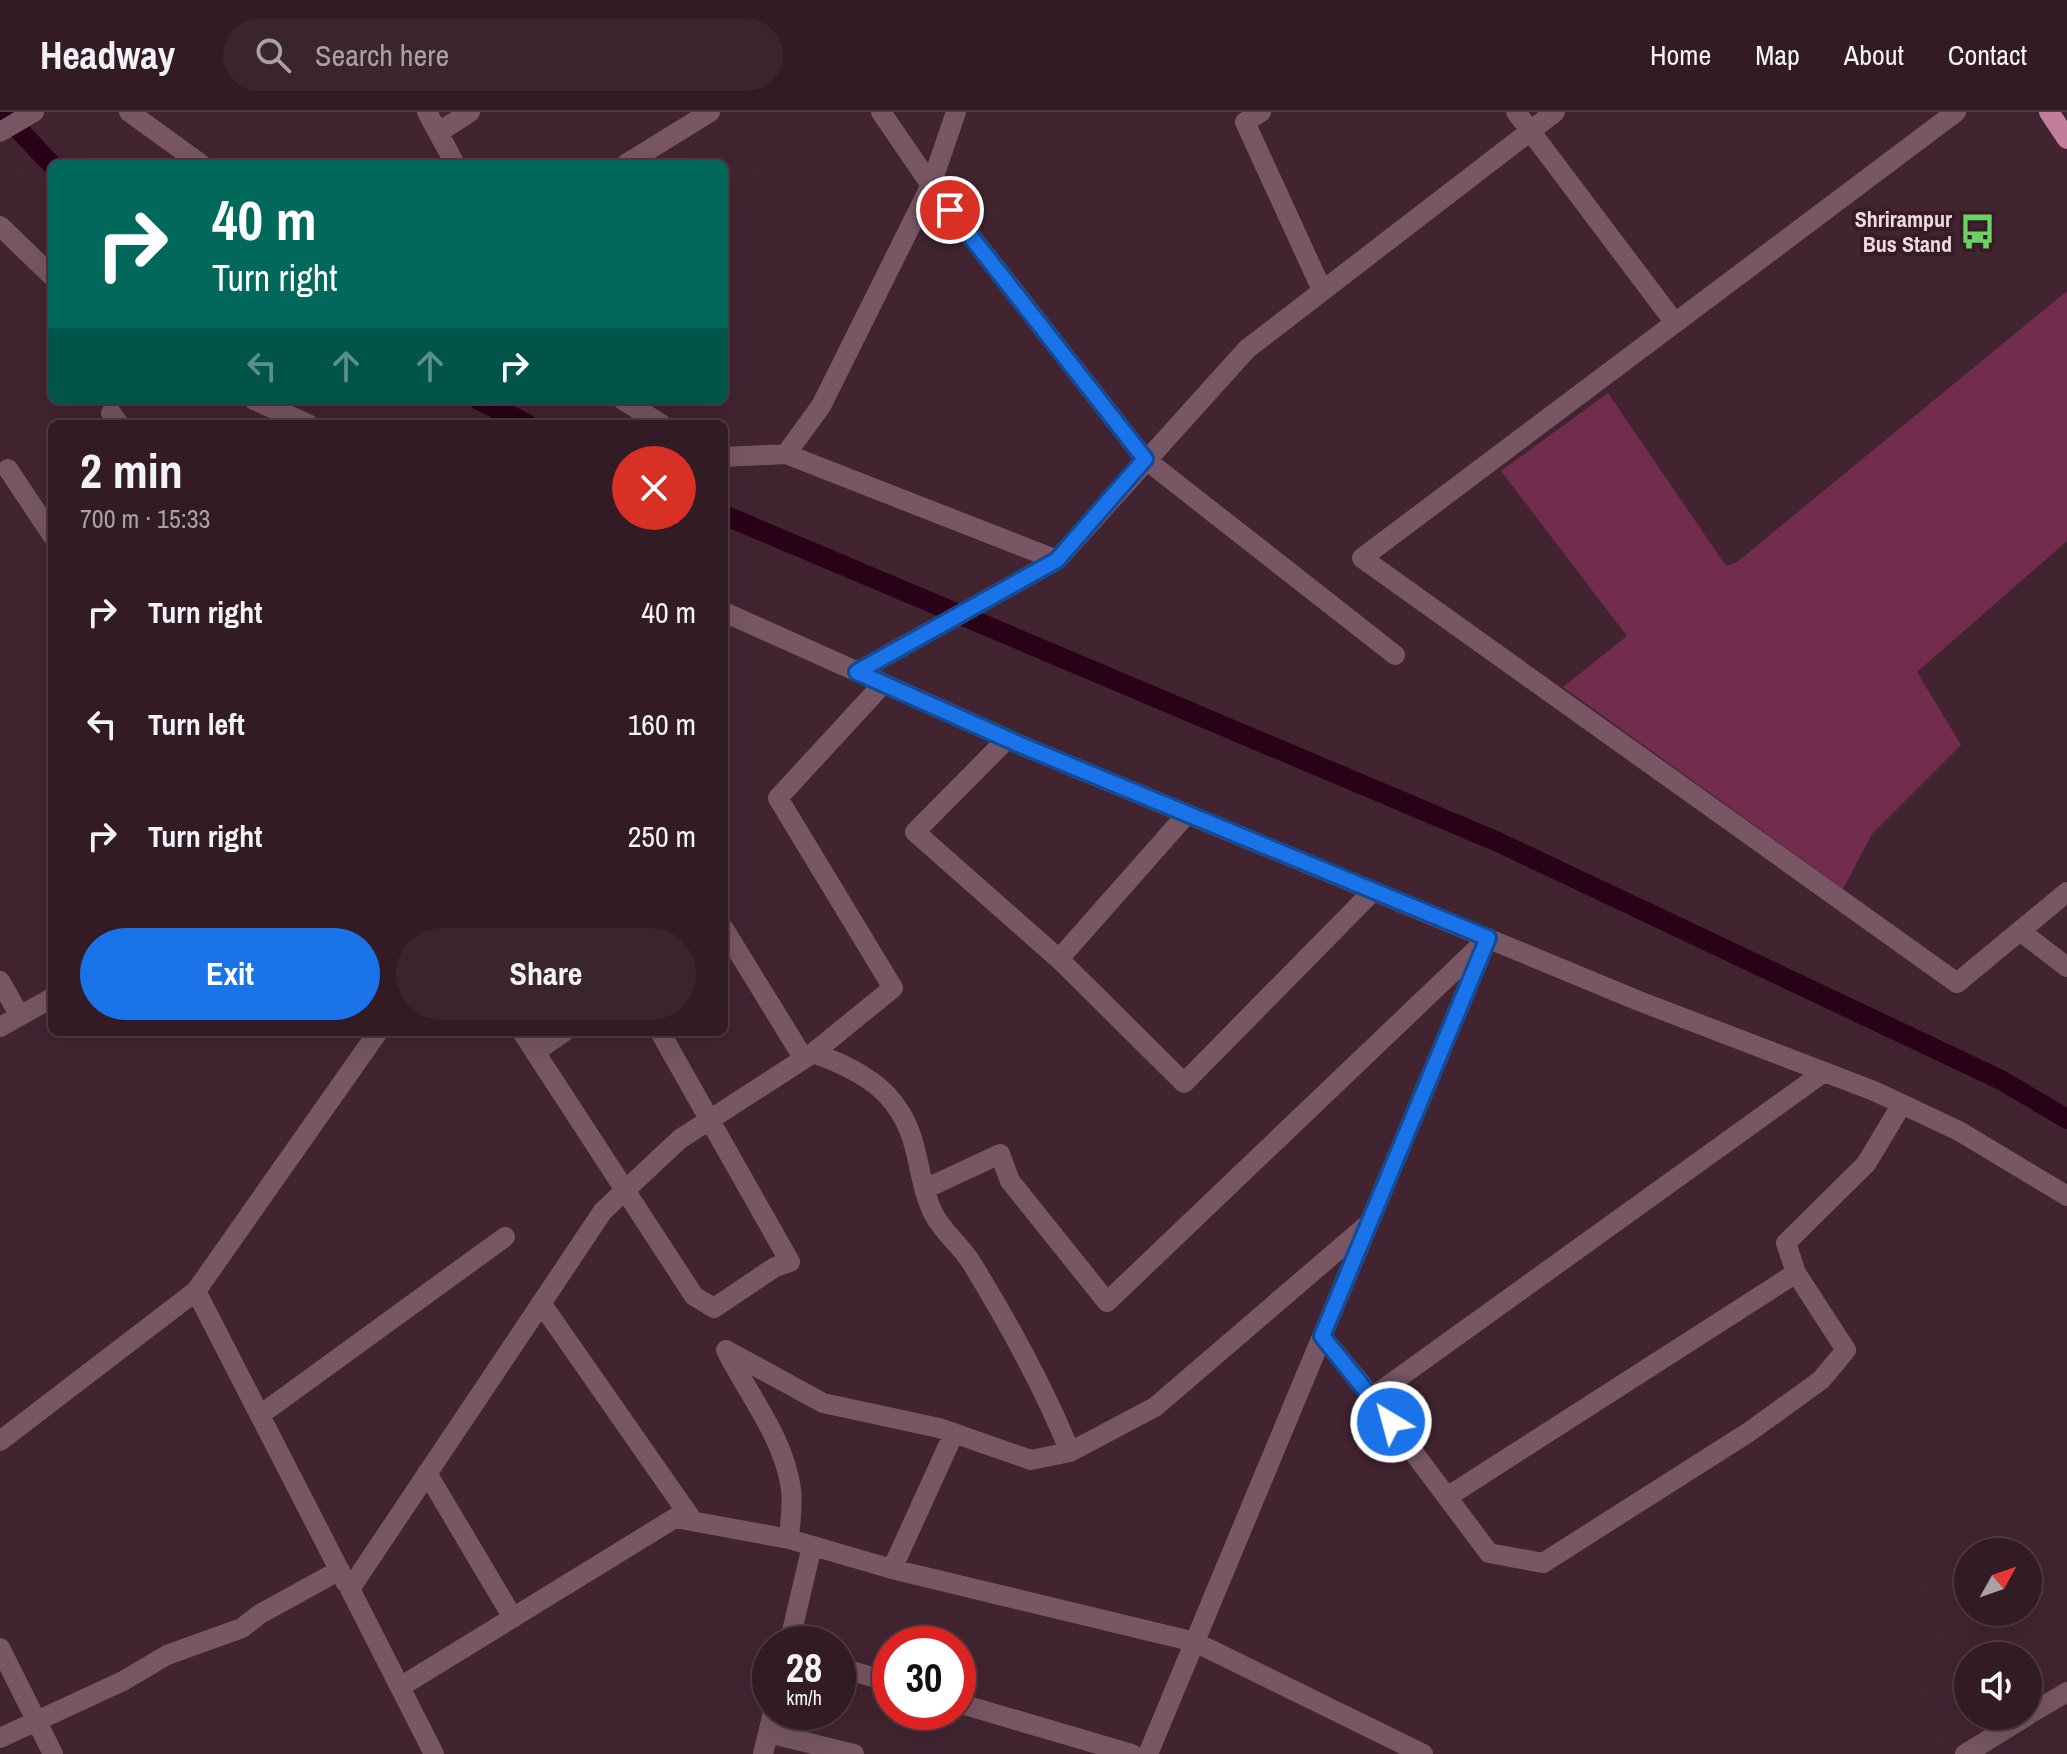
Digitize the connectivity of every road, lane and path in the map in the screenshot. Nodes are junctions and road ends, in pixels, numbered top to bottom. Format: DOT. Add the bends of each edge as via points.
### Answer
graph roads {
  1 [pos="129,112"];
  2 [pos="427,112"];
  3 [pos="470,112"];
  4 [pos="710,112"];
  5 [pos="881,112"];
  6 [pos="956,112"];
  7 [pos="1261,112"];
  8 [pos="1555,112"];
  9 [pos="1956,112"];
  10 [pos="2049,112"];
  11 [pos="30,114"];
  12 [pos="1522,120"];
  13 [pos="0,132"];
  14 [pos="439,132"];
  15 [pos="2067,139"];
  16 [pos="195,160"];
  17 [pos="453,160"];
  18 [pos="632,160"];
  19 [pos="931,185"];
  20 [pos="0,226"];
  21 [pos="48,272"];
  22 [pos="1322,290"];
  23 [pos="1675,323"];
  24 [pos="263,404"];
  25 [pos="629,404"];
  26 [pos="299,420"];
  27 [pos="655,420"];
  28 [pos="786,454"];
  29 [pos="728,457"];
  30 [pos="1145,459"];
  31 [pos="8,469"];
  32 [pos="48,529"];
  33 [pos="1057,560"];
  34 [pos="728,614"];
  35 [pos="1395,655"];
  36 [pos="857,672"];
  37 [pos="883,684"];
  38 [pos="1007,739"];
  39 [pos="1187,814"];
  40 [pos="1373,891"];
  41 [pos="2067,892"];
  42 [pos="2020,931"];
  43 [pos="728,935"];
  44 [pos="1488,938"];
  45 [pos="1059,959"];
  46 [pos="2067,967"];
  47 [pos="0,981"];
  48 [pos="48,1000"];
  49 [pos="20,1016"];
  50 [pos="0,1027"];
  51 [pos="375,1036"];
  52 [pos="525,1036"];
  53 [pos="558,1036"];
  54 [pos="662,1036"];
  55 [pos="535,1052"];
  56 [pos="808,1056"];
  57 [pos="1824,1072"];
  58 [pos="1902,1104"];
  59 [pos="709,1120"];
  60 [pos="927,1188"];
  61 [pos="623,1192"];
  62 [pos="2067,1196"];
  63 [pos="1370,1222"];
  64 [pos="505,1237"];
  65 [pos="1796,1273"];
  66 [pos="196,1291"];
  67 [pos="541,1303"];
  68 [pos="1322,1336"];
  69 [pos="1372,1397"];
  70 [pos="260,1415"];
  71 [pos="954,1433"];
  72 [pos="0,1441"];
  73 [pos="1070,1452"];
  74 [pos="427,1473"];
  75 [pos="1447,1497"];
  76 [pos="693,1521"];
  77 [pos="789,1539"];
  78 [pos="812,1546"];
  79 [pos="892,1569"];
  80 [pos="345,1580"];
  81 [pos="513,1618"];
  82 [pos="793,1626"];
  83 [pos="1195,1642"];
  84 [pos="0,1648"];
  85 [pos="400,1687"];
  86 [pos="2067,1692"];
  87 [pos="2042,1707"];
  88 [pos="976,1708"];
  89 [pos="36,1719"];
  90 [pos="769,1730"];
  91 [pos="2010,1730"];
  92 [pos="768,1733"];
  93 [pos="0,1738"];
  94 [pos="1988,1748"];
  95 [pos="53,1754"];
  96 [pos="434,1754"];
  97 [pos="763,1754"];
  98 [pos="854,1754"];
  99 [pos="1132,1754"];
  100 [pos="1148,1754"];
  101 [pos="1423,1754"];
  102 [pos="1965,1754"];
  1 -- 16 [label="street"];
  2 -- 14 [label="street"];
  3 -- 14 [label="street"];
  4 -- 18 [label="street"];
  5 -- 19 [label="street"];
  6 -- 19 [label="street"];
  7 -- 22 [label="street" via="1245,122"];
  8 -- 12 [label="street"];
  9 -- 23 [label="street"];
  10 -- 15 [label="main road"];
  11 -- 13 [label="street"];
  12 -- 22 [label="street"];
  12 -- 23 [label="street"];
  14 -- 17 [label="street"];
  19 -- 28 [label="street" via="821,406"];
  19 -- 30 [label="street"];
  20 -- 21 [label="street"];
  22 -- 30 [label="street" via="1247,349"];
  23 -- 42 [label="street" via="1362,558 1957,983"];
  24 -- 26 [label="street"];
  25 -- 27 [label="street"];
  28 -- 29 [label="street"];
  28 -- 33 [label="street"];
  30 -- 33 [label="street"];
  30 -- 35 [label="street"];
  31 -- 32 [label="street"];
  33 -- 36 [label="street"];
  34 -- 36 [label="street"];
  36 -- 37 [label="street"];
  37 -- 38 [label="street"];
  37 -- 56 [label="street" via="778,798 893,988"];
  38 -- 39 [label="street"];
  38 -- 45 [label="street" via="915,832"];
  39 -- 40 [label="street"];
  39 -- 45 [label="street"];
  40 -- 44 [label="street"];
  40 -- 45 [label="street" via="1184,1083"];
  41 -- 42 [label="street"];
  42 -- 46 [label="street"];
  43 -- 56 [label="street"];
  44 -- 57 [label="street"];
  44 -- 60 [label="street" via="1107,1302 1010,1181 1000,1154"];
  44 -- 63 [label="street"];
  47 -- 49 [label="street"];
  48 -- 49 [label="street"];
  49 -- 50 [label="street"];
  51 -- 66 [label="street"];
  52 -- 55 [label="street"];
  53 -- 55 [label="street"];
  54 -- 59 [label="street"];
  55 -- 61 [label="street"];
  56 -- 59 [label="street"];
  56 -- 60 [label="street" via="847,1065 887,1095 914,1137"];
  57 -- 58 [label="street"];
  57 -- 69 [label="street"];
  58 -- 62 [label="street" via="1959,1131"];
  58 -- 65 [label="street" via="1866,1164 1786,1243"];
  59 -- 61 [label="street" via="680,1139"];
  59 -- 61 [label="street" via="790,1262 714,1308 694,1296"];
  60 -- 73 [label="street" via="933,1213 966,1254 1015,1334"];
  61 -- 67 [label="street" via="603,1211"];
  63 -- 68 [label="street"];
  63 -- 73 [label="street" via="1155,1407"];
  64 -- 70 [label="street"];
  65 -- 75 [label="street"];
  65 -- 75 [label="street" via="1846,1350 1821,1380 1749,1432 1543,1563 1489,1553"];
  66 -- 70 [label="street"];
  66 -- 72 [label="street"];
  67 -- 74 [label="street"];
  67 -- 76 [label="street"];
  68 -- 69 [label="street"];
  68 -- 83 [label="street"];
  69 -- 75 [label="street"];
  70 -- 80 [label="street"];
  71 -- 73 [label="street" via="1031,1460"];
  71 -- 77 [label="street" via="823,1403 726,1350 777,1436 792,1490"];
  71 -- 79 [label="street"];
  74 -- 80 [label="street"];
  74 -- 81 [label="street"];
  76 -- 77 [label="street"];
  76 -- 81 [label="street" via="675,1518"];
  77 -- 78 [label="street"];
  78 -- 79 [label="street"];
  78 -- 82 [label="street"];
  79 -- 83 [label="street"];
  80 -- 85 [label="street"];
  80 -- 89 [label="street" via="260,1614 242,1628 167,1655 123,1681"];
  81 -- 85 [label="street"];
  83 -- 100 [label="street"];
  83 -- 101 [label="street"];
  84 -- 89 [label="street"];
  85 -- 96 [label="street"];
  86 -- 87 [label="street"];
  88 -- 99 [label="street"];
  89 -- 93 [label="street"];
  89 -- 95 [label="street"];
  90 -- 92 [label="street"];
  91 -- 94 [label="street"];
  92 -- 97 [label="street"];
  92 -- 98 [label="street"];
  94 -- 102 [label="street"];
}
